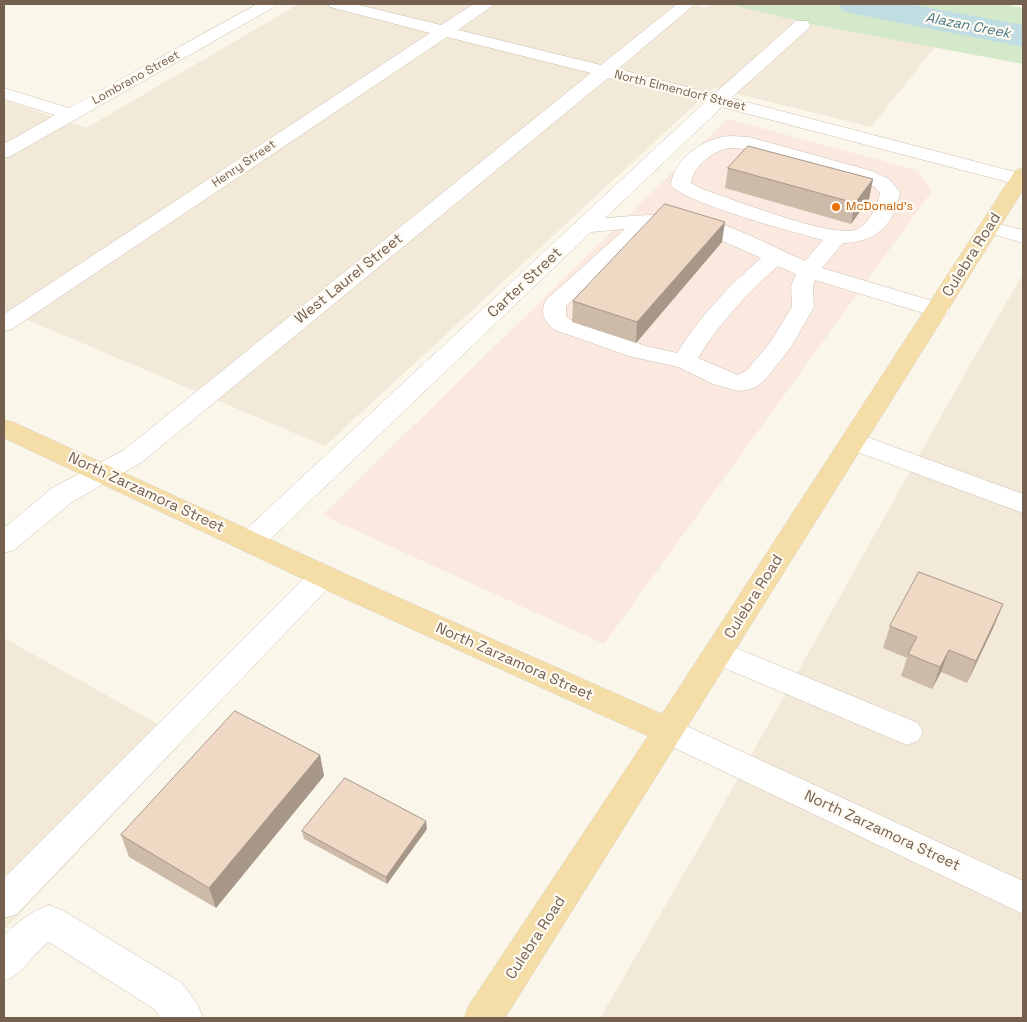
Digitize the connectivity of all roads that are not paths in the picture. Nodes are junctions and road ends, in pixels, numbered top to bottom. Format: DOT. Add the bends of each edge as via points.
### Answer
graph roads {
  1 [pos="268,4"];
  2 [pos="336,4"];
  3 [pos="485,4"];
  4 [pos="687,4"];
  5 [pos="802,25"];
  6 [pos="443,32"];
  7 [pos="604,71"];
  8 [pos="4,93"];
  9 [pos="718,100"];
  10 [pos="70,114"];
  11 [pos="868,140"];
  12 [pos="4,152"];
  13 [pos="844,169"];
  14 [pos="642,173"];
  15 [pos="1022,178"];
  16 [pos="680,182"];
  17 [pos="640,222"];
  18 [pos="586,226"];
  19 [pos="989,227"];
  20 [pos="838,236"];
  21 [pos="1023,237"];
  22 [pos="776,256"];
  23 [pos="808,271"];
  24 [pos="938,310"];
  25 [pos="4,324"];
  26 [pos="684,361"];
  27 [pos="4,428"];
  28 [pos="853,441"];
  29 [pos="101,473"];
  30 [pos="1023,504"];
  31 [pos="250,542"];
  32 [pos="4,543"];
  33 [pos="323,576"];
  34 [pos="719,653"];
  35 [pos="669,731"];
  36 [pos="907,732"];
  37 [pos="1023,898"];
  38 [pos="4,902"];
  39 [pos="4,963"];
  40 [pos="184,1018"];
  41 [pos="483,1018"];
  1 -- 10 [label="street, Lombrano Street"];
  2 -- 6 [label="street, North Elmendorf Street"];
  3 -- 6 [label="street, Henry Street"];
  4 -- 7 [label="street, West Laurel Street"];
  5 -- 9 [label="street, Carter Street"];
  6 -- 7 [label="street, North Elmendorf Street"];
  6 -- 25 [label="street, Henry Street"];
  7 -- 9 [label="street, North Elmendorf Street"];
  7 -- 29 [label="street, West Laurel Street" via="133,456"];
  8 -- 10 [label="street"];
  9 -- 11 [label="street, North Elmendorf Street"];
  9 -- 14 [label="street, Carter Street"];
  10 -- 12 [label="street, Lombrano Street"];
  11 -- 13 [label="street"];
  11 -- 15 [label="street, North Elmendorf Street"];
  13 -- 16 [label="street" via="749,143 730,142 713,146 699,156 682,174"];
  13 -- 20 [label="street" via="882,183 890,192 889,201 872,229 858,236"];
  14 -- 16 [label="street"];
  14 -- 18 [label="street, Carter Street"];
  15 -- 19 [label="main road, Culebra Road"];
  16 -- 20 [label="street" via="695,193 815,232"];
  17 -- 18 [label="street"];
  17 -- 22 [label="street" via="692,223"];
  17 -- 26 [label="street" via="630,237 556,304 553,312 563,325 620,347"];
  18 -- 31 [label="street, Carter Street"];
  19 -- 21 [label="street"];
  19 -- 24 [label="main road, Culebra Road"];
  20 -- 23 [label="street"];
  22 -- 23 [label="street"];
  22 -- 26 [label="street" via="700,335"];
  23 -- 24 [label="street"];
  23 -- 26 [label="street" via="802,286 803,307 778,346 747,382 722,379"];
  24 -- 28 [label="main road, Culebra Road"];
  27 -- 29 [label="main road, North Zarzamora Street"];
  28 -- 30 [label="street"];
  28 -- 34 [label="main road, Culebra Road"];
  29 -- 31 [label="main road, North Zarzamora Street"];
  29 -- 32 [label="street, West Laurel Street" via="62,495"];
  31 -- 33 [label="main road, North Zarzamora Street"];
  33 -- 35 [label="main road, North Zarzamora Street"];
  33 -- 38 [label="street"];
  34 -- 35 [label="main road, Culebra Road"];
  34 -- 36 [label="street"];
  35 -- 37 [label="street, North Zarzamora Street"];
  35 -- 41 [label="main road, Culebra Road"];
  39 -- 40 [label="street" via="30,934 49,922 168,996"];
}
